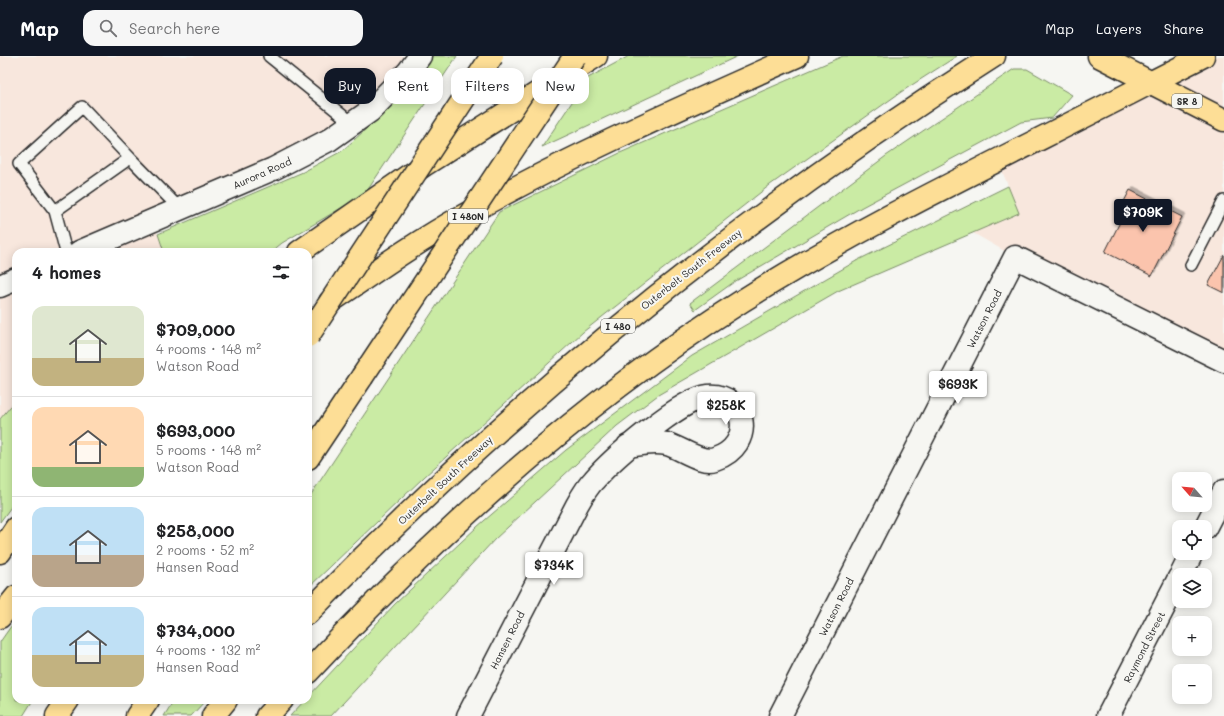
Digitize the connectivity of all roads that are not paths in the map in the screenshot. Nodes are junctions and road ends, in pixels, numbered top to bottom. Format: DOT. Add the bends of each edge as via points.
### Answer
graph roads {
  1 [pos="269,56"];
  2 [pos="420,56"];
  3 [pos="492,56"];
  4 [pos="574,56"];
  5 [pos="596,56"];
  6 [pos="797,56"];
  7 [pos="994,56"];
  8 [pos="1099,56"];
  9 [pos="1203,56"];
  10 [pos="1150,83"];
  11 [pos="1224,120"];
  12 [pos="353,124"];
  13 [pos="130,158"];
  14 [pos="1224,201"];
  15 [pos="180,208"];
  16 [pos="56,211"];
  17 [pos="65,248"];
  18 [pos="88,248"];
  19 [pos="304,248"];
  20 [pos="1191,265"];
  21 [pos="12,281"];
  22 [pos="0,286"];
  23 [pos="312,314"];
  24 [pos="312,330"];
  25 [pos="1224,361"];
  26 [pos="628,446"];
  27 [pos="312,452"];
  28 [pos="1224,490"];
  29 [pos="1209,520"];
  30 [pos="12,534"];
  31 [pos="0,552"];
  32 [pos="1172,592"];
  33 [pos="12,602"];
  34 [pos="312,609"];
  35 [pos="0,617"];
  36 [pos="312,668"];
  37 [pos="65,704"];
  38 [pos="145,704"];
  39 [pos="222,704"];
  40 [pos="278,704"];
  41 [pos="57,716"];
  42 [pos="137,716"];
  43 [pos="212,716"];
  44 [pos="267,716"];
  45 [pos="468,716"];
  46 [pos="780,716"];
  47 [pos="1108,716"];
  1 -- 12 [label="lane"];
  2 -- 12 [label="street, Aurora Road" via="370,111"];
  3 -- 24 [label="main road, bridge"];
  4 -- 27 [label="main road, I 480N, bridge"];
  5 -- 19 [label="main road" via="424,165"];
  6 -- 23 [label="main road" via="624,134 518,187 418,243"];
  7 -- 34 [label="main road, Outerbelt South Freeway / I 480" via="848,152 709,255 599,342 425,496"];
  8 -- 10 [label="main road, SR 8"];
  9 -- 10 [label="main road"];
  10 -- 11 [label="main road, SR 8"];
  10 -- 36 [label="main road" via="835,245 740,302 658,359 548,442 443,536"];
  12 -- 15 [label="street, Aurora Road" via="329,140 273,169"];
  13 -- 15 [label="lane"];
  13 -- 16 [label="lane"];
  13 -- 16 [label="lane" via="82,107 19,164"];
  14 -- 20 [label="lane"];
  15 -- 18 [label="street, Aurora Road"];
  16 -- 17 [label="lane"];
  21 -- 22 [label="street"];
  25 -- 46 [label="street, Watson Road" via="1015,257"];
  26 -- 26 [label="street, Hansen Road" via="689,402 708,396 722,398 734,406 743,419 742,432 736,446 726,455 713,460 666,444 650,442"];
  26 -- 45 [label="street, Hansen Road" via="593,480 576,505"];
  28 -- 29 [label="street"];
  30 -- 31 [label="main road"];
  32 -- 47 [label="street, Raymond Street"];
  33 -- 35 [label="main road"];
  37 -- 41 [label="main road"];
  38 -- 42 [label="main road"];
  39 -- 43 [label="main road"];
  40 -- 44 [label="main road"];
}
